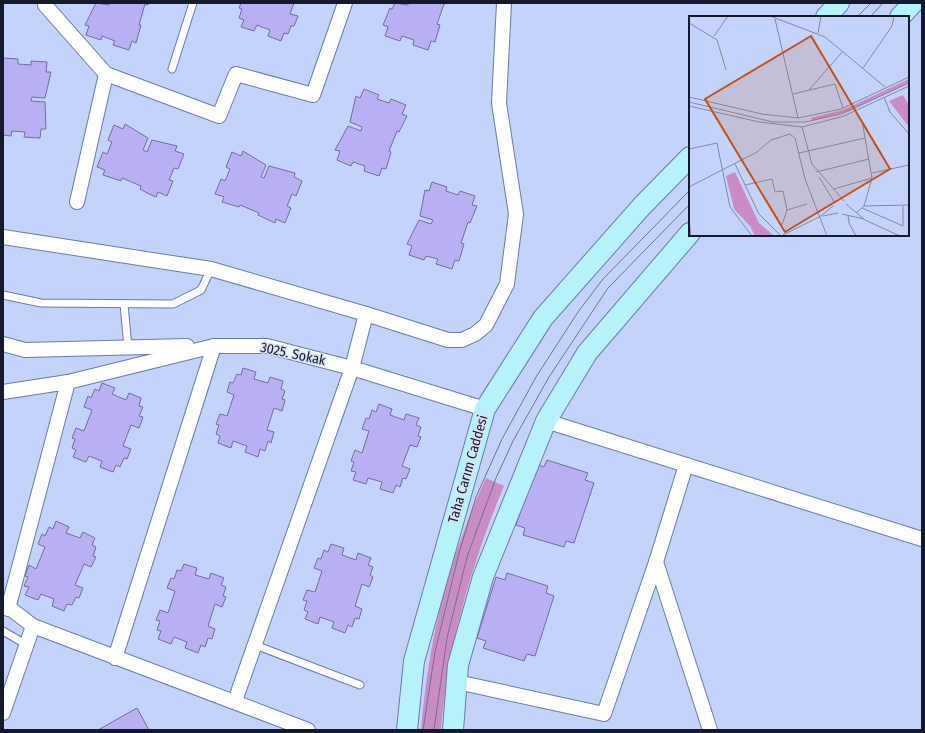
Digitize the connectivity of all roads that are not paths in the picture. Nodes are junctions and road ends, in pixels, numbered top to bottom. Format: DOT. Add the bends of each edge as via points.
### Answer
graph roads {
  1 [pos="193,3"];
  2 [pos="345,3"];
  3 [pos="504,3"];
  4 [pos="839,3"];
  5 [pos="913,3"];
  6 [pos="45,5"];
  7 [pos="827,16"];
  8 [pos="901,16"];
  9 [pos="172,69"];
  10 [pos="106,74"];
  11 [pos="689,158"];
  12 [pos="76,202"];
  13 [pos="689,234"];
  14 [pos="3,237"];
  15 [pos="211,269"];
  16 [pos="3,295"];
  17 [pos="124,304"];
  18 [pos="366,314"];
  19 [pos="3,344"];
  20 [pos="214,346"];
  21 [pos="128,348"];
  22 [pos="352,368"];
  23 [pos="68,382"];
  24 [pos="3,392"];
  25 [pos="485,409"];
  26 [pos="546,421"];
  27 [pos="686,465"];
  28 [pos="922,539"];
  29 [pos="656,562"];
  30 [pos="6,606"];
  31 [pos="33,626"];
  32 [pos="3,632"];
  33 [pos="27,645"];
  34 [pos="255,645"];
  35 [pos="115,658"];
  36 [pos="457,682"];
  37 [pos="360,685"];
  38 [pos="235,701"];
  39 [pos="3,713"];
  40 [pos="308,730"];
  41 [pos="407,730"];
  42 [pos="453,730"];
  43 [pos="710,730"];
  1 -- 9 [label="lane"];
  2 -- 10 [label="street" via="313,96 236,74 219,116"];
  3 -- 18 [label="street" via="499,103 516,214 508,284 486,325 462,340 448,340"];
  4 -- 7 [label="main road"];
  5 -- 8 [label="main road"];
  6 -- 10 [label="street"];
  10 -- 12 [label="street"];
  11 -- 25 [label="main road, Taha Carım Caddesi" via="642,206 543,318"];
  13 -- 26 [label="main road" via="587,353"];
  14 -- 15 [label="street"];
  15 -- 17 [label="lane" via="201,290 173,304"];
  15 -- 18 [label="street"];
  16 -- 17 [label="lane" via="41,303"];
  17 -- 21 [label="lane"];
  18 -- 22 [label="street"];
  19 -- 21 [label="street" via="24,350"];
  20 -- 21 [label="street"];
  20 -- 22 [label="street, 3025. Sokak" via="267,346"];
  20 -- 23 [label="street, 3025. Sokak"];
  20 -- 35 [label="street"];
  22 -- 25 [label="street, 3025. Sokak"];
  22 -- 34 [label="street"];
  23 -- 24 [label="street, 3025. Sokak"];
  23 -- 30 [label="street"];
  25 -- 41 [label="main road, Taha Carım Caddesi" via="414,661"];
  26 -- 27 [label="street"];
  26 -- 36 [label="main road" via="483,577 458,665"];
  27 -- 28 [label="street"];
  27 -- 29 [label="street"];
  29 -- 36 [label="street" via="604,714"];
  29 -- 43 [label="street"];
  30 -- 31 [label="street"];
  31 -- 33 [label="street"];
  31 -- 35 [label="street"];
  32 -- 33 [label="lane"];
  33 -- 39 [label="street"];
  34 -- 37 [label="lane"];
  34 -- 38 [label="street"];
  35 -- 38 [label="street"];
  36 -- 42 [label="main road"];
  38 -- 40 [label="street"];
}
